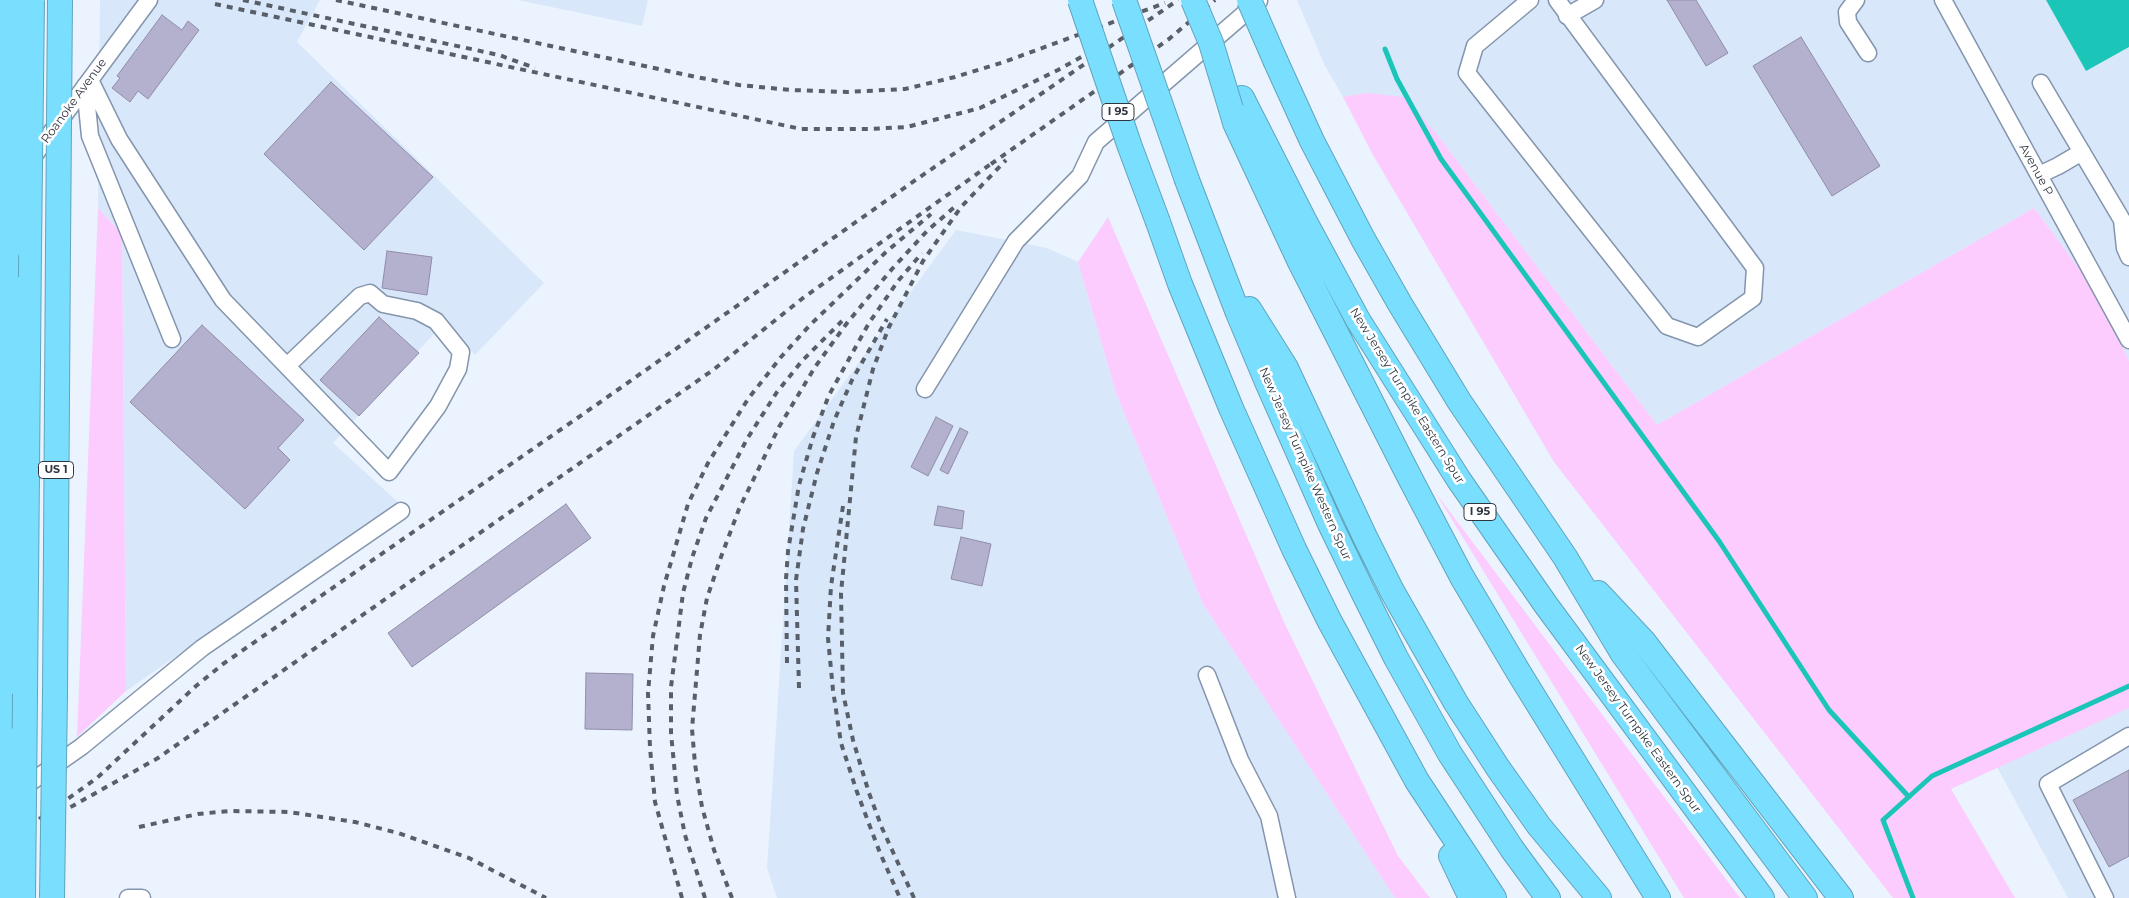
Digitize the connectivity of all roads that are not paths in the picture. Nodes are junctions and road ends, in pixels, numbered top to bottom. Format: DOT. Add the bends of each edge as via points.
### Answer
graph roads {
  1 [pos="8,0"];
  2 [pos="32,0"];
  3 [pos="60,0"];
  4 [pos="149,0"];
  5 [pos="1080,0"];
  6 [pos="1124,0"];
  7 [pos="1194,0"];
  8 [pos="1249,0"];
  9 [pos="1261,0"];
  10 [pos="1530,0"];
  11 [pos="1557,0"];
  12 [pos="1595,0"];
  13 [pos="1856,0"];
  14 [pos="1943,0"];
  15 [pos="1567,16"];
  16 [pos="1868,53"];
  17 [pos="88,83"];
  18 [pos="2041,83"];
  19 [pos="1236,103"];
  20 [pos="2082,152"];
  21 [pos="2039,175"];
  22 [pos="0,201"];
  23 [pos="1216,256"];
  24 [pos="2129,256"];
  25 [pos="172,339"];
  26 [pos="2129,340"];
  27 [pos="287,366"];
  28 [pos="925,389"];
  29 [pos="401,511"];
  30 [pos="1565,557"];
  31 [pos="1207,675"];
  32 [pos="2129,736"];
  33 [pos="1417,781"];
  34 [pos="0,804"];
  35 [pos="1,898"];
  36 [pos="23,898"];
  37 [pos="52,898"];
  38 [pos="129,898"];
  39 [pos="142,898"];
  40 [pos="1287,898"];
  41 [pos="1471,898"];
  42 [pos="1494,898"];
  43 [pos="1548,898"];
  44 [pos="1599,898"];
  45 [pos="1658,898"];
  46 [pos="1762,898"];
  47 [pos="1805,898"];
  48 [pos="1841,898"];
  49 [pos="2105,898"];
  1 -- 35 [label="highway, bridge"];
  2 -- 36 [label="highway, bridge"];
  3 -- 37 [label="highway, US 1, bridge"];
  4 -- 17 [label="street, Roanoke Avenue"];
  5 -- 33 [label="highway, I 95, bridge" via="1130,147 1223,390 1294,549"];
  6 -- 23 [label="highway, New Jersey Turnpike Western Spur, bridge"];
  7 -- 19 [label="highway, New Jersey Turnpike Eastern Spur / I 95, bridge"];
  8 -- 30 [label="highway, bridge" via="1324,164 1400,304 1480,433"];
  9 -- 28 [label="street" via="1096,142 1080,176 1016,241"];
  10 -- 15 [label="street" via="1475,46 1467,73 1667,326 1698,337 1753,298 1755,268"];
  11 -- 15 [label="street"];
  12 -- 15 [label="street"];
  13 -- 16 [label="street" via="1848,12 1848,22"];
  14 -- 21 [label="street, Avenue P"];
  17 -- 22 [label="street, Roanoke Avenue"];
  17 -- 25 [label="street" via="90,136"];
  17 -- 27 [label="street" via="119,139 224,300"];
  18 -- 20 [label="street"];
  19 -- 45 [label="highway, New Jersey Turnpike Eastern Spur / I 95" via="1239,132 1299,260 1428,512 1500,642"];
  19 -- 46 [label="highway, New Jersey Turnpike Eastern Spur / I 95" via="1358,320 1444,457 1525,576"];
  20 -- 21 [label="street"];
  20 -- 24 [label="street" via="2122,220"];
  21 -- 26 [label="street, Avenue P"];
  23 -- 43 [label="highway, New Jersey Turnpike Western Spur" via="1330,524 1396,658 1468,783"];
  23 -- 44 [label="highway" via="1286,368 1392,591 1456,703 1534,819"];
  27 -- 27 [label="street" via="389,472 438,406 458,370 461,352 436,321 417,311 384,304 370,293 360,296"];
  29 -- 34 [label="street" via="202,648 81,747"];
  30 -- 47 [label="highway" via="1623,654"];
  30 -- 48 [label="highway" via="1644,642"];
  31 -- 40 [label="street" via="1240,760 1268,816"];
  32 -- 49 [label="street" via="2048,784"];
  33 -- 41 [label="highway"];
  33 -- 42 [label="highway, I 95"];
  38 -- 39 [label="street"];
}
